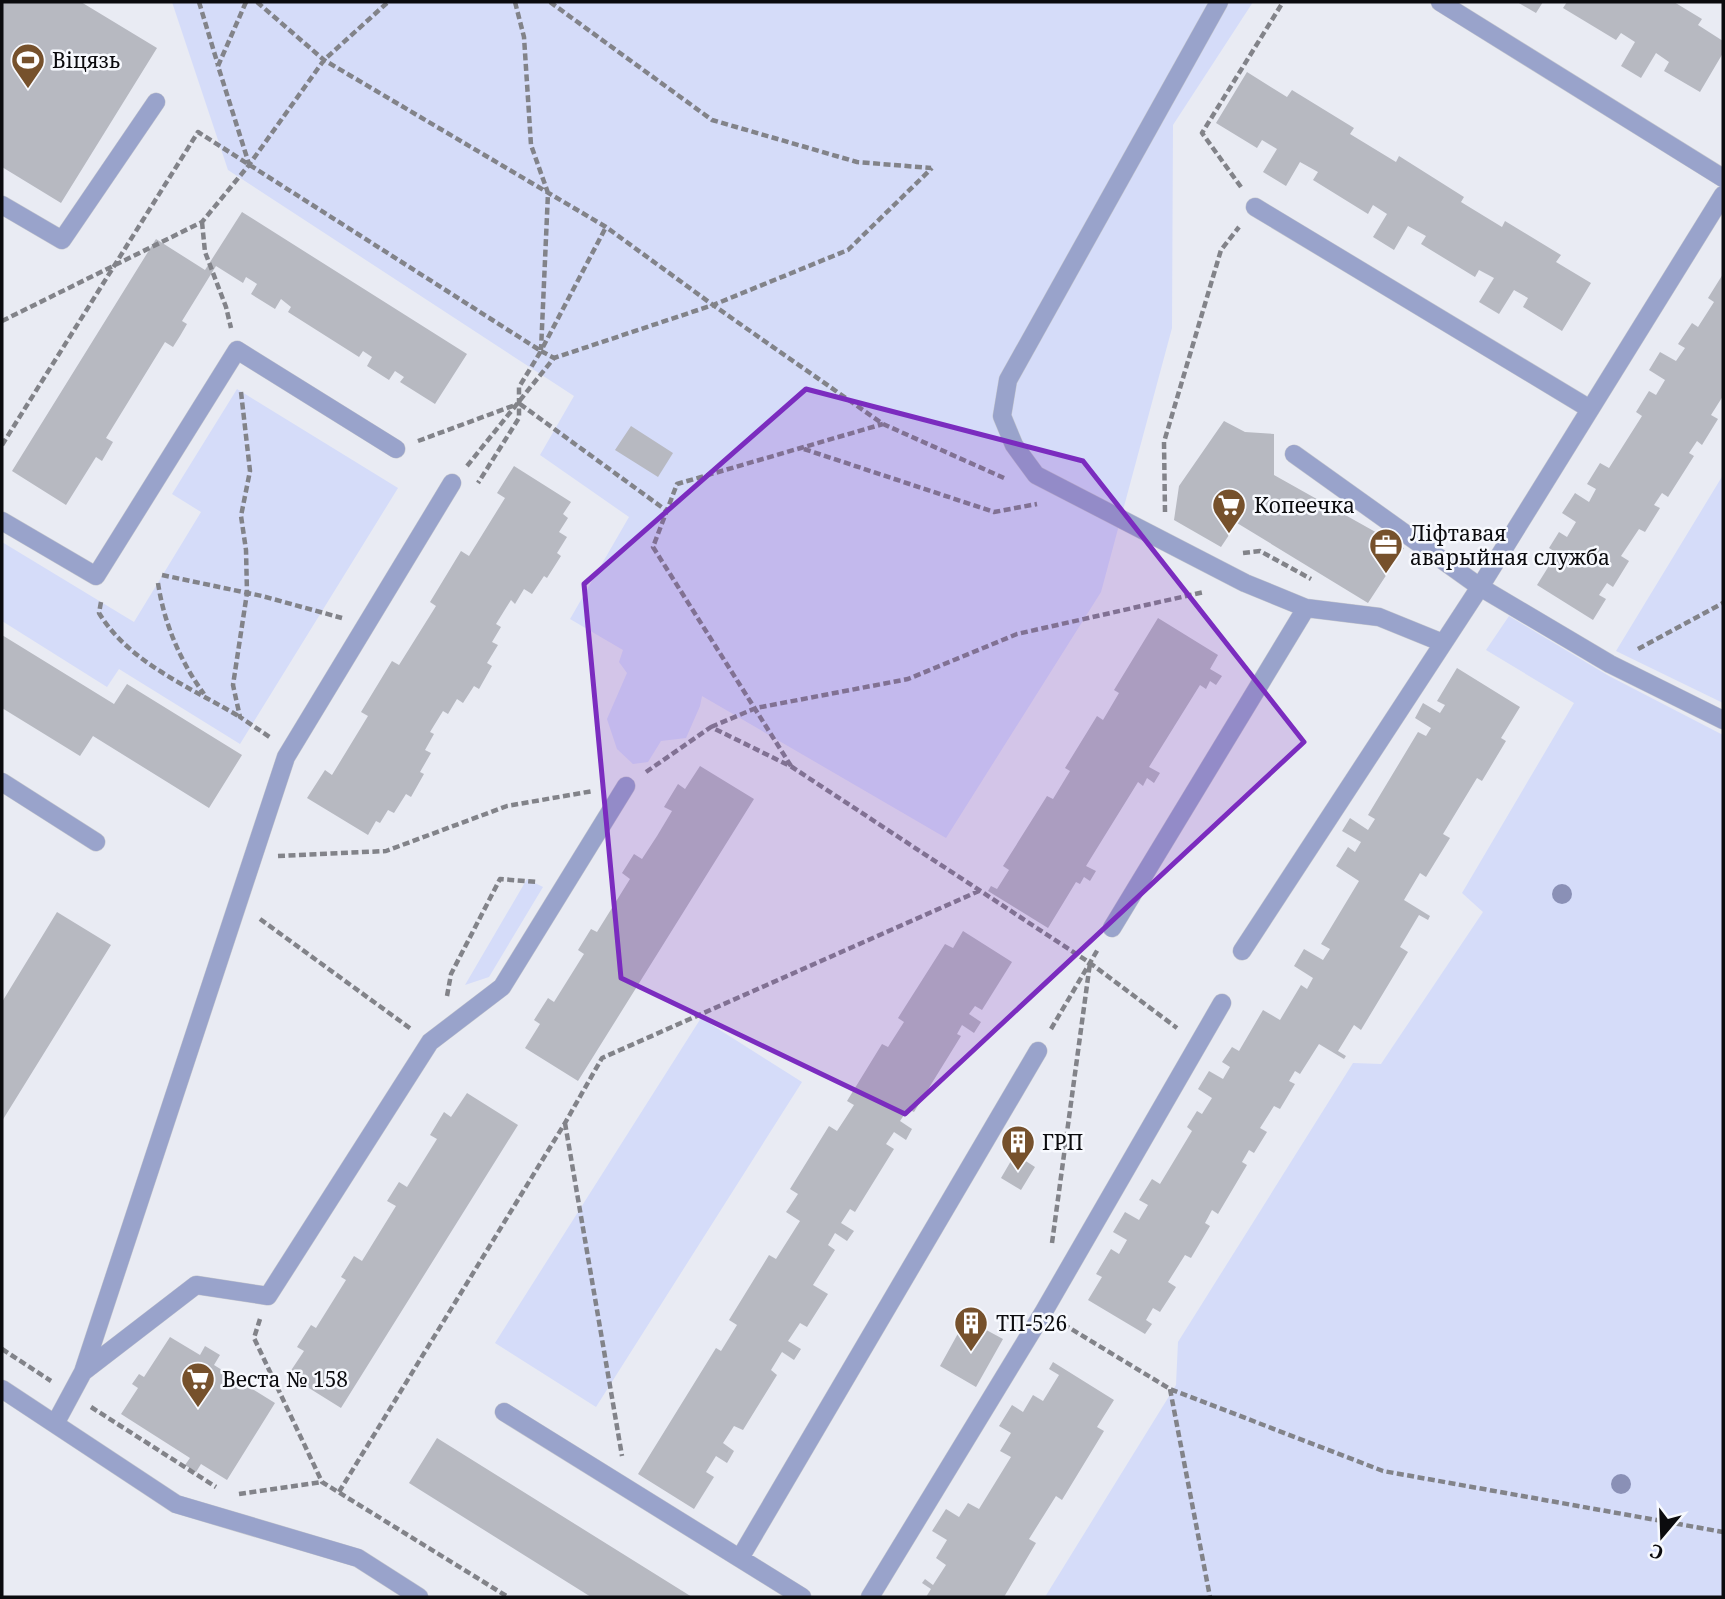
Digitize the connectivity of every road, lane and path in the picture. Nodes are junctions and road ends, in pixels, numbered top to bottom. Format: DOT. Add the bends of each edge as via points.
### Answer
graph roads {
  1 [pos="199,2"];
  2 [pos="246,2"];
  3 [pos="257,2"];
  4 [pos="388,2"];
  5 [pos="514,2"];
  6 [pos="550,2"];
  7 [pos="1219,2"];
  8 [pos="1283,2"];
  9 [pos="1440,2"];
  10 [pos="324,60"];
  11 [pos="218,65"];
  12 [pos="156,102"];
  13 [pos="249,165"];
  14 [pos="1723,178"];
  15 [pos="548,193"];
  16 [pos="1723,195"];
  17 [pos="2,205"];
  18 [pos="1255,207"];
  19 [pos="202,222"];
  20 [pos="606,227"];
  21 [pos="115,265"];
  22 [pos="713,305"];
  23 [pos="2,321"];
  24 [pos="237,350"];
  25 [pos="541,351"];
  26 [pos="554,358"];
  27 [pos="519,403"];
  28 [pos="1590,410"];
  29 [pos="883,424"];
  30 [pos="2,445"];
  31 [pos="802,448"];
  32 [pos="396,449"];
  33 [pos="1294,454"];
  34 [pos="1006,479"];
  35 [pos="452,483"];
  36 [pos="475,489"];
  37 [pos="1043,503"];
  38 [pos="667,511"];
  39 [pos="2,521"];
  40 [pos="1165,521"];
  41 [pos="162,575"];
  42 [pos="158,583"];
  43 [pos="1245,583"];
  44 [pos="1480,587"];
  45 [pos="247,593"];
  46 [pos="101,603"];
  47 [pos="1723,603"];
  48 [pos="1306,608"];
  49 [pos="366,625"];
  50 [pos="1443,643"];
  51 [pos="1610,664"];
  52 [pos="207,697"];
  53 [pos="756,708"];
  54 [pos="240,717"];
  55 [pos="1723,720"];
  56 [pos="711,727"];
  57 [pos="290,751"];
  58 [pos="792,766"];
  59 [pos="2,782"];
  60 [pos="626,786"];
  61 [pos="96,842"];
  62 [pos="254,855"];
  63 [pos="564,885"];
  64 [pos="980,891"];
  65 [pos="250,912"];
  66 [pos="1112,928"];
  67 [pos="1242,951"];
  68 [pos="1090,962"];
  69 [pos="1222,1003"];
  70 [pos="435,1038"];
  71 [pos="1198,1044"];
  72 [pos="1038,1051"];
  73 [pos="565,1123"];
  74 [pos="1052,1245"];
  75 [pos="268,1296"];
  76 [pos="1043,1313"];
  77 [pos="2,1349"];
  78 [pos="83,1372"];
  79 [pos="2,1389"];
  80 [pos="1170,1389"];
  81 [pos="71,1394"];
  82 [pos="504,1412"];
  83 [pos="55,1424"];
  84 [pos="321,1482"];
  85 [pos="219,1489"];
  86 [pos="627,1489"];
  87 [pos="339,1492"];
  88 [pos="230,1496"];
  89 [pos="1723,1532"];
  90 [pos="740,1558"];
  91 [pos="419,1597"];
  92 [pos="508,1597"];
  93 [pos="802,1597"];
  94 [pos="870,1597"];
  95 [pos="1210,1597"];
  1 -- 11 [label="path"];
  2 -- 11 [label="path"];
  3 -- 10 [label="path"];
  4 -- 10 [label="path"];
  5 -- 15 [label="path" via="524,37 531,145"];
  6 -- 22 [label="path" via="712,120 857,162 932,168 848,250"];
  7 -- 43 [label="lane" via="1008,380 1002,416 1014,445 1036,475"];
  8 -- 18 [label="path" via="1202,132"];
  9 -- 14 [label="lane"];
  10 -- 13 [label="path"];
  10 -- 15 [label="path"];
  11 -- 13 [label="path"];
  12 -- 17 [label="lane" via="62,240"];
  13 -- 19 [label="path"];
  13 -- 21 [label="path" via="198,132"];
  13 -- 25 [label="path"];
  15 -- 20 [label="path"];
  15 -- 25 [label="path"];
  16 -- 28 [label="lane"];
  18 -- 28 [label="lane"];
  18 -- 40 [label="path" via="1221,250 1164,442"];
  19 -- 21 [label="path"];
  19 -- 24 [label="path" via="205,252"];
  20 -- 22 [label="path"];
  20 -- 25 [label="path"];
  21 -- 23 [label="path"];
  21 -- 30 [label="path"];
  22 -- 26 [label="path"];
  22 -- 29 [label="path"];
  24 -- 32 [label="lane"];
  24 -- 39 [label="lane" via="96,576"];
  24 -- 45 [label="path" via="250,471 241,516"];
  25 -- 26 [label="path"];
  25 -- 27 [label="path" via="519,387"];
  26 -- 27 [label="path"];
  27 -- 32 [label="path"];
  27 -- 35 [label="path"];
  27 -- 36 [label="path" via="519,418"];
  27 -- 38 [label="path"];
  28 -- 44 [label="lane"];
  29 -- 31 [label="path"];
  29 -- 34 [label="path"];
  31 -- 37 [label="path" via="994,512"];
  31 -- 38 [label="path" via="677,484"];
  33 -- 44 [label="lane"];
  35 -- 49 [label="lane"];
  38 -- 53 [label="path" via="653,547"];
  41 -- 45 [label="path"];
  42 -- 52 [label="path" via="177,648"];
  43 -- 48 [label="lane"];
  43 -- 53 [label="path" via="1017,634 908,679"];
  44 -- 50 [label="lane"];
  44 -- 51 [label="lane"];
  45 -- 49 [label="path"];
  45 -- 54 [label="path" via="233,685"];
  46 -- 52 [label="path" via="99,613 105,624 127,645"];
  47 -- 51 [label="path"];
  48 -- 50 [label="lane" via="1378,617"];
  48 -- 66 [label="lane"];
  49 -- 57 [label="lane"];
  50 -- 67 [label="lane"];
  51 -- 55 [label="lane"];
  52 -- 54 [label="path"];
  53 -- 56 [label="path"];
  53 -- 58 [label="path"];
  54 -- 57 [label="path"];
  56 -- 58 [label="path"];
  56 -- 60 [label="path"];
  57 -- 62 [label="lane"];
  58 -- 64 [label="path"];
  59 -- 61 [label="lane"];
  60 -- 62 [label="path" via="507,806 386,851"];
  60 -- 63 [label="lane"];
  62 -- 78 [label="lane"];
  63 -- 70 [label="lane" via="502,987"];
  63 -- 70 [label="path" via="500,879 451,974"];
  64 -- 68 [label="path"];
  64 -- 73 [label="path" via="601,1058"];
  65 -- 70 [label="path"];
  66 -- 68 [label="path"];
  68 -- 71 [label="path"];
  68 -- 72 [label="path"];
  68 -- 74 [label="path"];
  69 -- 71 [label="lane"];
  70 -- 75 [label="lane"];
  71 -- 76 [label="lane"];
  72 -- 90 [label="lane"];
  73 -- 86 [label="path"];
  73 -- 87 [label="path"];
  75 -- 78 [label="lane" via="196,1284"];
  75 -- 84 [label="path" via="254,1338"];
  76 -- 80 [label="path"];
  76 -- 94 [label="lane"];
  77 -- 81 [label="path"];
  78 -- 81 [label="lane"];
  79 -- 83 [label="lane"];
  80 -- 89 [label="path" via="1383,1471"];
  80 -- 95 [label="path"];
  81 -- 83 [label="lane"];
  81 -- 85 [label="path"];
  82 -- 86 [label="lane"];
  83 -- 91 [label="lane" via="176,1504 358,1558"];
  84 -- 87 [label="path"];
  84 -- 88 [label="path"];
  86 -- 90 [label="lane"];
  87 -- 92 [label="path"];
  90 -- 93 [label="lane"];
}
